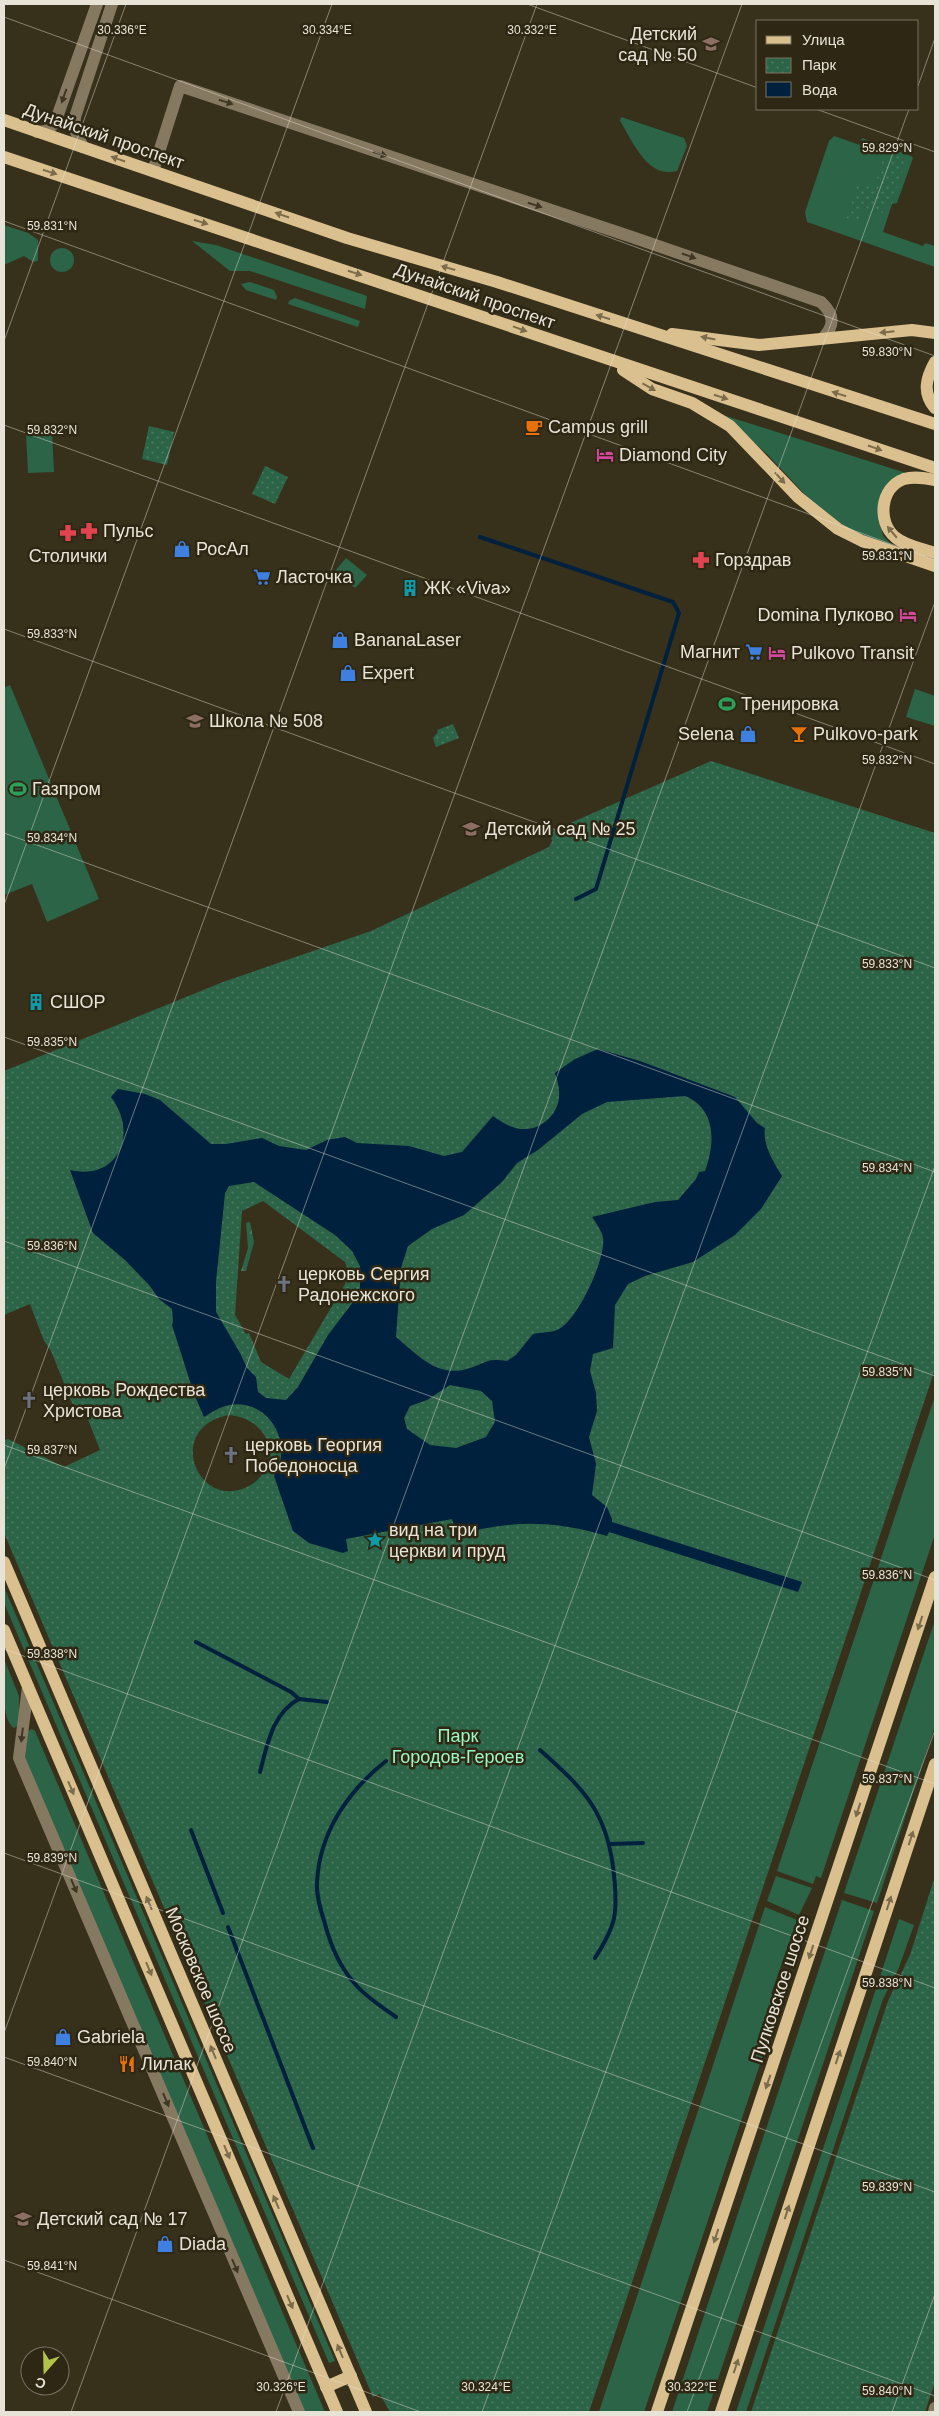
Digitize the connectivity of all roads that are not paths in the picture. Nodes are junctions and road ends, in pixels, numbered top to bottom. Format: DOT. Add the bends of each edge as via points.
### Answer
graph roads {
  1 [pos="97,4"];
  2 [pos="112,4"];
  3 [pos="4,120"];
  4 [pos="37,132"];
  5 [pos="83,147"];
  6 [pos="4,157"];
  7 [pos="153,171"];
  8 [pos="650,332"];
  9 [pos="935,333"];
  10 [pos="822,339"];
  11 [pos="608,361"];
  12 [pos="935,362"];
  13 [pos="935,408"];
  14 [pos="935,424"];
  15 [pos="935,468"];
  16 [pos="935,480"];
  17 [pos="935,553"];
  18 [pos="935,566"];
  19 [pos="4,1562"];
  20 [pos="935,1577"];
  21 [pos="4,1630"];
  22 [pos="28,1687"];
  23 [pos="935,1764"];
  24 [pos="351,2376"];
  25 [pos="326,2387"];
  26 [pos="935,2408"];
  27 [pos="299,2412"];
  28 [pos="337,2412"];
  29 [pos="366,2412"];
  30 [pos="657,2412"];
  31 [pos="721,2412"];
  32 [pos="934,2412"];
  1 -- 4 [label="street, one-way" via="55,123 46,131"];
  2 -- 5 [label="street" via="75,117 74,128"];
  3 -- 4 [label="main road, Дунайский проспект"];
  4 -- 5 [label="main road, Дунайский проспект"];
  7 -- 5 [label="main road, Дунайский проспект, one-way"];
  6 -- 11 [label="main road, Дунайский проспект, one-way" via="403,289"];
  8 -- 7 [label="main road, Дунайский проспект, one-way" via="347,238"];
  7 -- 10 [label="street, one-way" via="180,86 821,302 832,316 833,323"];
  10 -- 8 [label="main road, one-way" via="759,345"];
  14 -- 8 [label="main road, Дунайский проспект, one-way"];
  9 -- 10 [label="main road, one-way" via="912,330"];
  11 -- 15 [label="main road, Дунайский проспект, one-way"];
  11 -- 18 [label="main road, one-way" via="652,389 692,403 730,426 798,497 838,529 862,541"];
  12 -- 13 [label="main road" via="926,381 926,391"];
  17 -- 16 [label="main road, one-way" via="896,538 883,514 885,498 896,484 917,477"];
  24 -- 19 [label="main road, Московское шоссе, one-way"];
  20 -- 30 [label="main road, Пулковское шоссе, one-way"];
  21 -- 22 [label="main road"];
  22 -- 25 [label="main road, one-way"];
  22 -- 27 [label="street, one-way" via="19,1758"];
  31 -- 23 [label="main road, one-way"];
  24 -- 25 [label="main road"];
  24 -- 29 [label="main road, Московское шоссе"];
  25 -- 28 [label="main road"];
  26 -- 32 [label="street"];
}
